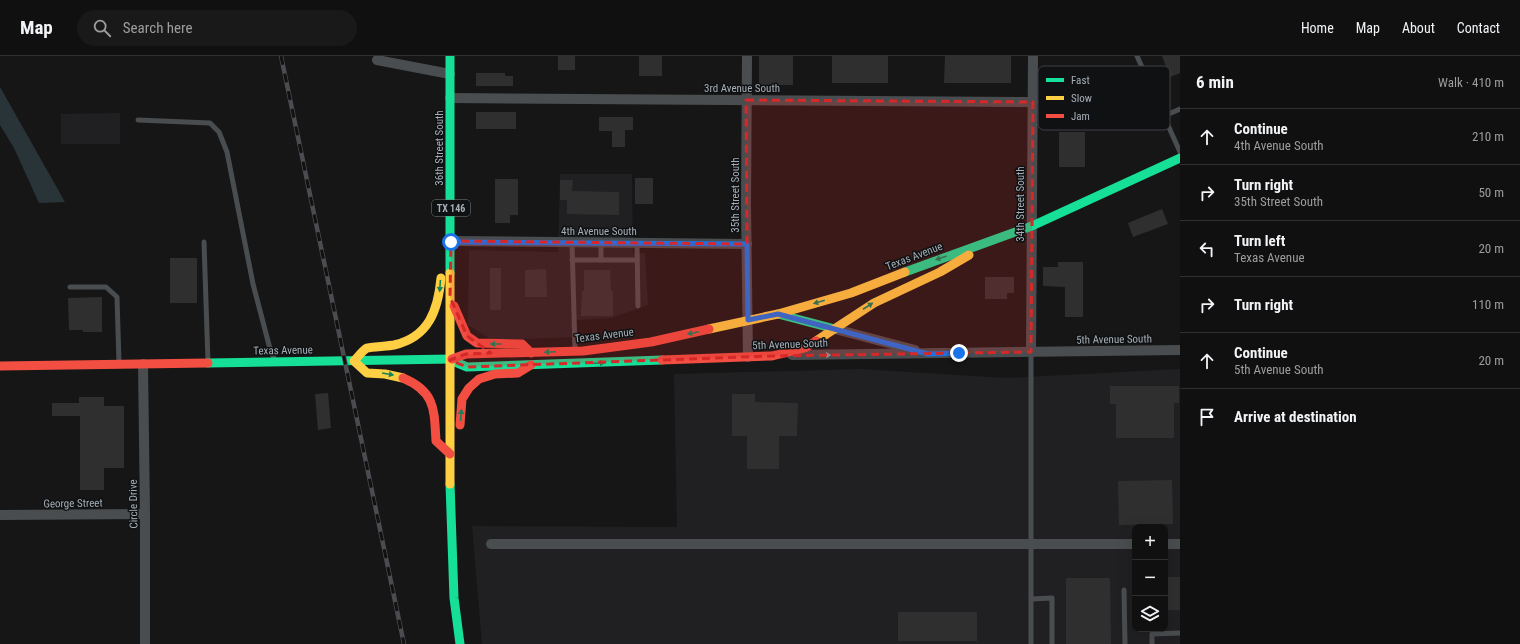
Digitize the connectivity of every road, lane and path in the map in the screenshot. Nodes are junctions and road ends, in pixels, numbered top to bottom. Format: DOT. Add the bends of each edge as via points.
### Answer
graph roads {
  1 [pos="450,56"];
  2 [pos="747,56"];
  3 [pos="1033,56"];
  4 [pos="1137,56"];
  5 [pos="377,60"];
  6 [pos="1142,66"];
  7 [pos="450,74"];
  8 [pos="450,98"];
  9 [pos="746,100"];
  10 [pos="1033,102"];
  11 [pos="1180,109"];
  12 [pos="1170,113"];
  13 [pos="138,120"];
  14 [pos="1170,130"];
  15 [pos="1180,152"];
  16 [pos="1180,158"];
  17 [pos="451,207"];
  18 [pos="1032,226"];
  19 [pos="991,241"];
  20 [pos="204,242"];
  21 [pos="451,242"];
  22 [pos="572,242"];
  23 [pos="601,243"];
  24 [pos="637,243"];
  25 [pos="747,244"];
  26 [pos="572,260"];
  27 [pos="601,260"];
  28 [pos="637,260"];
  29 [pos="70,287"];
  30 [pos="450,297"];
  31 [pos="638,306"];
  32 [pos="778,314"];
  33 [pos="748,320"];
  34 [pos="835,329"];
  35 [pos="1180,350"];
  36 [pos="575,351"];
  37 [pos="1031,352"];
  38 [pos="531,353"];
  39 [pos="928,354"];
  40 [pos="772,356"];
  41 [pos="748,357"];
  42 [pos="450,360"];
  43 [pos="354,361"];
  44 [pos="275,362"];
  45 [pos="208,363"];
  46 [pos="119,364"];
  47 [pos="143,364"];
  48 [pos="531,365"];
  49 [pos="0,366"];
  50 [pos="460,431"];
  51 [pos="450,454"];
  52 [pos="461,510"];
  53 [pos="146,514"];
  54 [pos="0,515"];
  55 [pos="491,544"];
  56 [pos="1031,544"];
  57 [pos="1132,544"];
  58 [pos="1168,544"];
  59 [pos="1180,544"];
  60 [pos="451,551"];
  61 [pos="1124,590"];
  62 [pos="1031,599"];
  63 [pos="1152,632"];
  64 [pos="1166,632"];
  65 [pos="1180,633"];
  66 [pos="146,644"];
  67 [pos="460,644"];
  68 [pos="1031,644"];
  69 [pos="1052,644"];
  70 [pos="1125,644"];
  71 [pos="1152,644"];
  1 -- 7 [label="main road, 36th Street South / TX 146"];
  2 -- 9 [label="street, 35th Street South"];
  3 -- 10 [label="street, 34th Street South"];
  4 -- 6 [label="lane"];
  5 -- 7 [label="street"];
  7 -- 8 [label="main road, 36th Street South / TX 146"];
  8 -- 9 [label="street, 3rd Avenue South"];
  8 -- 17 [label="main road, 36th Street South / TX 146"];
  9 -- 10 [label="street, 3rd Avenue South"];
  9 -- 25 [label="street, 35th Street South"];
  10 -- 18 [label="street, 34th Street South"];
  11 -- 12 [label="lane"];
  13 -- 44 [label="lane" via="210,123 219,132 227,152 254,284"];
  14 -- 15 [label="lane"];
  16 -- 18 [label="main road, Texas Avenue"];
  17 -- 21 [label="main road, 36th Street South / TX 146"];
  17 -- 43 [label="main road, one-way" via="441,228 440,292 436,308 422,332 385,348 367,348"];
  18 -- 19 [label="main road, Texas Avenue"];
  18 -- 37 [label="street, 34th Street South"];
  19 -- 32 [label="main road, Texas Avenue, one-way" via="851,293"];
  34 -- 19 [label="main road, one-way" via="874,303 940,272"];
  20 -- 45 [label="lane"];
  21 -- 22 [label="street, 4th Avenue South"];
  21 -- 30 [label="main road, 36th Street South / TX 146"];
  22 -- 23 [label="street, 4th Avenue South"];
  22 -- 26 [label="lane"];
  23 -- 24 [label="street, 4th Avenue South"];
  23 -- 27 [label="lane"];
  24 -- 25 [label="street, 4th Avenue South"];
  24 -- 28 [label="lane"];
  25 -- 33 [label="street, 35th Street South"];
  26 -- 27 [label="lane"];
  26 -- 36 [label="lane"];
  27 -- 28 [label="lane"];
  28 -- 31 [label="lane"];
  29 -- 46 [label="lane" via="106,287 117,298"];
  38 -- 30 [label="main road, TX 146, one-way" via="522,344 477,343 467,336"];
  30 -- 42 [label="main road, 36th Street South / TX 146"];
  32 -- 33 [label="main road, Texas Avenue"];
  32 -- 34 [label="main road"];
  33 -- 36 [label="main road, Texas Avenue, one-way" via="651,342"];
  33 -- 41 [label="street, 35th Street South"];
  34 -- 39 [label="street"];
  34 -- 40 [label="main road" via="805,348"];
  35 -- 37 [label="street, 5th Avenue South"];
  36 -- 38 [label="main road, Texas Avenue, one-way"];
  37 -- 39 [label="street, 5th Avenue South"];
  37 -- 56 [label="lane"];
  38 -- 42 [label="main road, Texas Avenue" via="466,354"];
  40 -- 39 [label="street, 5th Avenue South, one-way"];
  40 -- 41 [label="main road, 5th Avenue South"];
  48 -- 41 [label="main road, 5th Avenue South, one-way"];
  42 -- 43 [label="main road, Texas Avenue"];
  42 -- 48 [label="main road, 5th Avenue South" via="467,367"];
  42 -- 51 [label="main road, TX 146"];
  43 -- 44 [label="main road, Texas Avenue"];
  43 -- 51 [label="main road, one-way" via="367,373 397,376 423,389 431,400 435,414 436,442"];
  44 -- 45 [label="main road, Texas Avenue"];
  45 -- 47 [label="main road, Texas Avenue"];
  46 -- 47 [label="main road, Texas Avenue"];
  46 -- 49 [label="main road, Texas Avenue"];
  47 -- 53 [label="street, Circle Drive"];
  50 -- 48 [label="main road, one-way" via="462,399 469,388 479,379 495,374 518,373"];
  51 -- 60 [label="main road, TX 146"];
  52 -- 60 [label="main road"];
  53 -- 54 [label="street, George Street"];
  53 -- 66 [label="street, Circle Drive"];
  55 -- 56 [label="street"];
  56 -- 57 [label="street"];
  56 -- 62 [label="lane"];
  58 -- 59 [label="street"];
  60 -- 67 [label="main road, TX 146"];
  61 -- 70 [label="lane"];
  62 -- 68 [label="lane"];
  62 -- 69 [label="lane" via="1052,598"];
  63 -- 71 [label="lane"];
  64 -- 65 [label="lane"];
}
